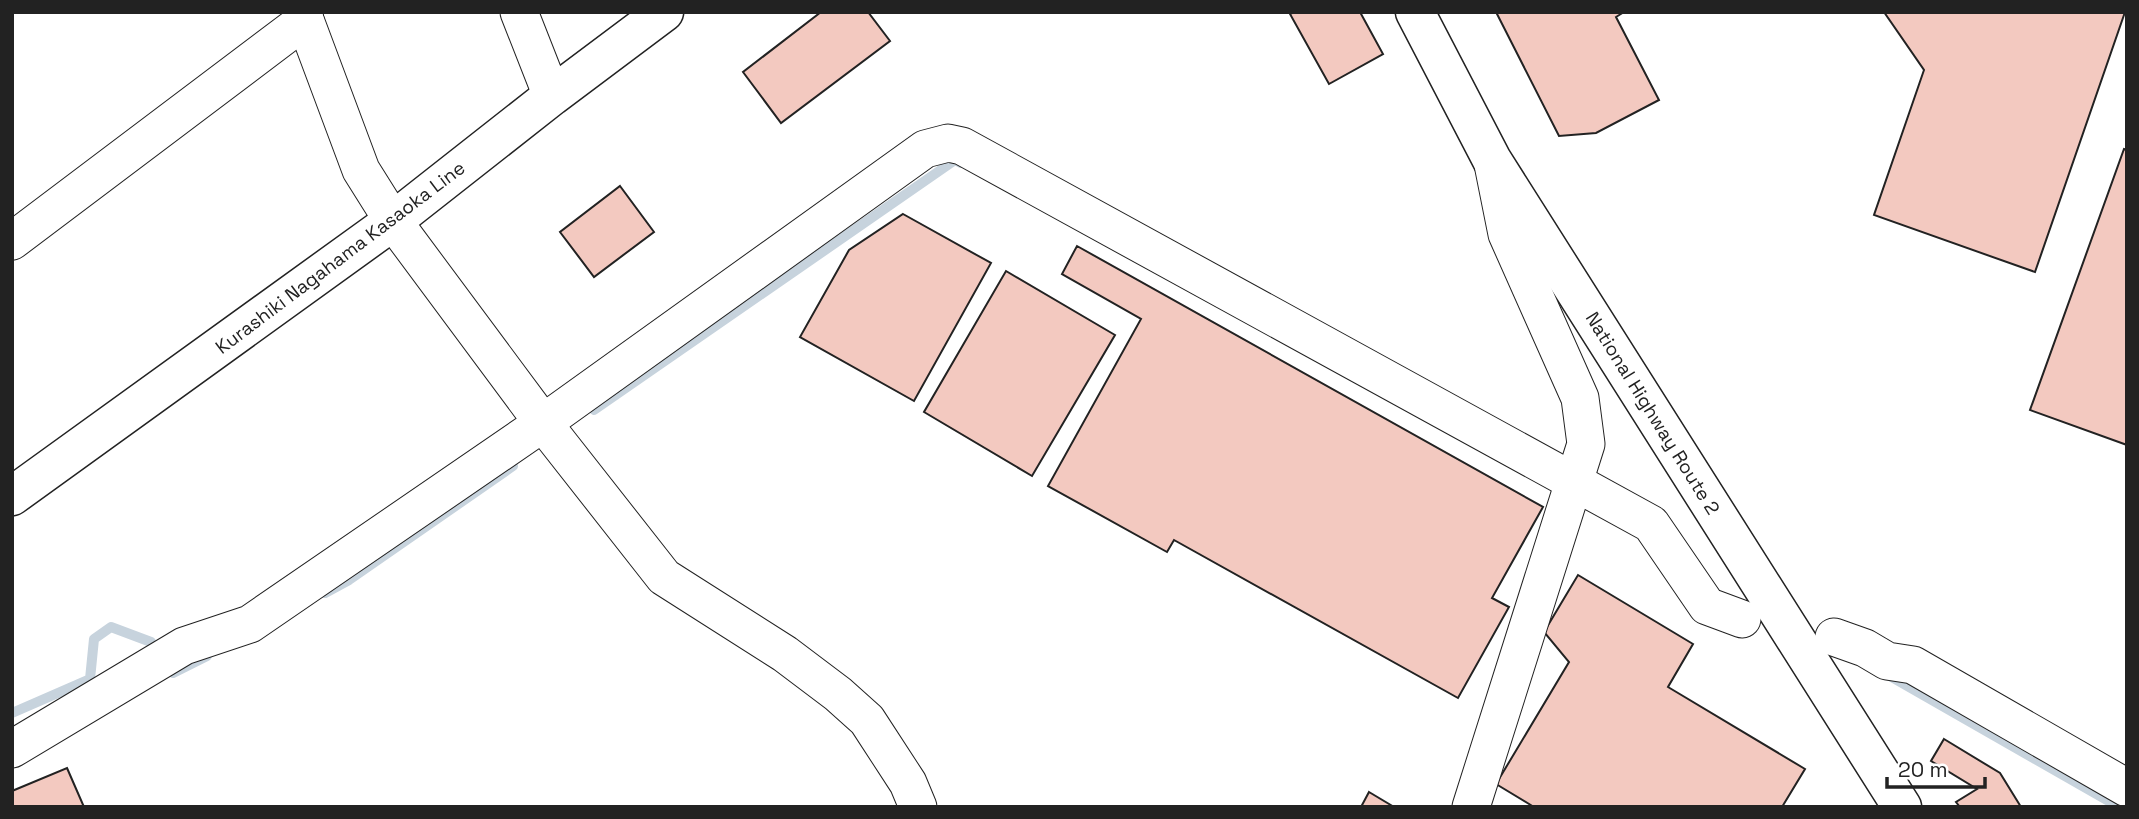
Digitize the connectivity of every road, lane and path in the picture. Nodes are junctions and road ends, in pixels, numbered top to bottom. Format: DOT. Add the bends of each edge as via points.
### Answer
graph roads {
  1 [pos="519,12"];
  2 [pos="664,12"];
  3 [pos="1415,12"];
  4 [pos="303,16"];
  5 [pos="552,96"];
  6 [pos="1492,160"];
  7 [pos="393,221"];
  8 [pos="12,240"];
  9 [pos="543,423"];
  10 [pos="1570,490"];
  11 [pos="12,496"];
  12 [pos="1742,619"];
  13 [pos="1834,637"];
  14 [pos="12,749"];
  15 [pos="2127,788"];
  16 [pos="918,807"];
  17 [pos="1471,807"];
  18 [pos="1902,807"];
  1 -- 5 [label="street"];
  2 -- 5 [label="main road, Kurashiki Nagahama Kasaoka Line"];
  3 -- 6 [label="main road, National Highway Route 2"];
  4 -- 7 [label="street" via="361,170"];
  4 -- 8 [label="street"];
  5 -- 7 [label="main road, Kurashiki Nagahama Kasaoka Line"];
  6 -- 10 [label="street" via="1507,234 1580,398 1586,444"];
  6 -- 18 [label="main road, National Highway Route 2"];
  7 -- 9 [label="street"];
  7 -- 11 [label="main road, Kurashiki Nagahama Kasaoka Line"];
  9 -- 10 [label="street" via="925,149 948,143 962,146"];
  9 -- 14 [label="street" via="250,624 184,646"];
  9 -- 16 [label="street" via="664,577 785,654 867,720 908,783"];
  10 -- 12 [label="street" via="1651,524 1707,606"];
  10 -- 17 [label="street"];
  13 -- 15 [label="street" via="1887,661 1913,665"];
}
